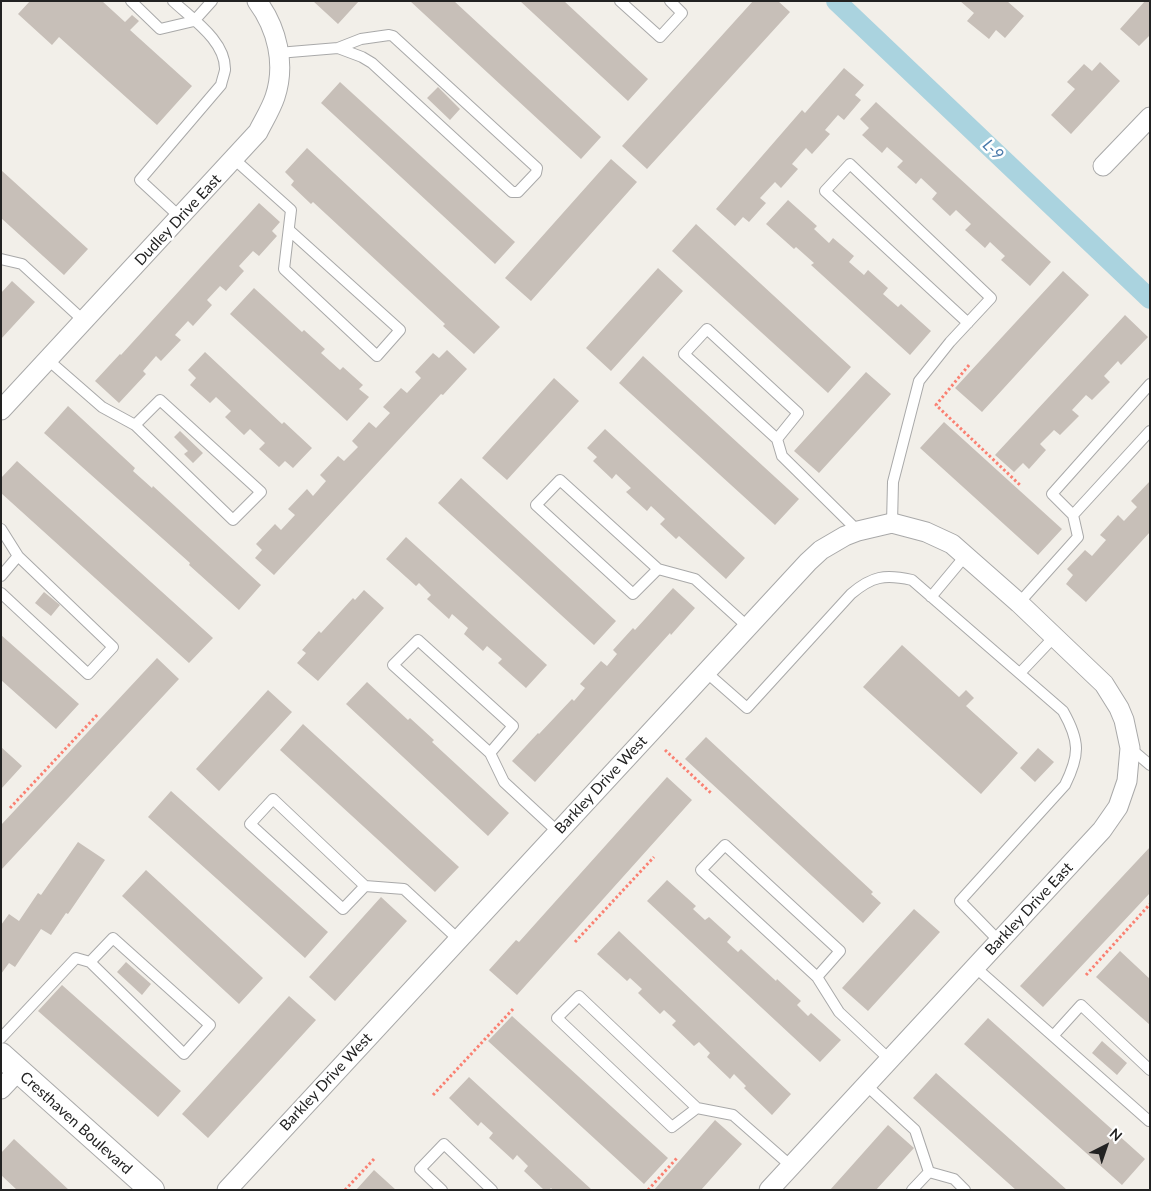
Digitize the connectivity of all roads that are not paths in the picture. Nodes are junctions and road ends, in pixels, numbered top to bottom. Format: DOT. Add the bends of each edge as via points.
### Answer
graph roads {
  1 [pos="131,1"];
  2 [pos="173,1"];
  3 [pos="212,1"];
  4 [pos="620,1"];
  5 [pos="670,1"];
  6 [pos="260,2"];
  7 [pos="194,21"];
  8 [pos="338,48"];
  9 [pos="278,53"];
  10 [pos="1150,117"];
  11 [pos="234,159"];
  12 [pos="1103,166"];
  13 [pos="180,217"];
  14 [pos="289,230"];
  15 [pos="1,260"];
  16 [pos="84,321"];
  17 [pos="968,323"];
  18 [pos="48,359"];
  19 [pos="1150,384"];
  20 [pos="1,410"];
  21 [pos="135,425"];
  22 [pos="1150,431"];
  23 [pos="777,439"];
  24 [pos="1073,515"];
  25 [pos="892,523"];
  26 [pos="1,530"];
  27 [pos="858,531"];
  28 [pos="966,555"];
  29 [pos="18,556"];
  30 [pos="658,569"];
  31 [pos="1,576"];
  32 [pos="1,593"];
  33 [pos="931,597"];
  34 [pos="1019,603"];
  35 [pos="748,626"];
  36 [pos="1055,636"];
  37 [pos="706,672"];
  38 [pos="1020,673"];
  39 [pos="1130,748"];
  40 [pos="490,753"];
  41 [pos="1150,765"];
  42 [pos="558,832"];
  43 [pos="365,886"];
  44 [pos="458,940"];
  45 [pos="999,941"];
  46 [pos="90,962"];
  47 [pos="975,967"];
  48 [pos="817,977"];
  49 [pos="1053,1036"];
  50 [pos="1,1038"];
  51 [pos="889,1059"];
  52 [pos="10,1063"];
  53 [pos="1150,1070"];
  54 [pos="866,1085"];
  55 [pos="1,1089"];
  56 [pos="697,1108"];
  57 [pos="1150,1120"];
  58 [pos="791,1166"];
  59 [pos="929,1172"];
  60 [pos="152,1190"];
  61 [pos="227,1190"];
  62 [pos="442,1190"];
  63 [pos="492,1190"];
  64 [pos="769,1190"];
  65 [pos="912,1190"];
  66 [pos="965,1190"];
  1 -- 7 [label="lane" via="160,29"];
  2 -- 7 [label="lane"];
  3 -- 7 [label="lane"];
  4 -- 5 [label="lane" via="660,37 682,12"];
  6 -- 9 [label="street, Dudley Drive East" via="272,26"];
  7 -- 13 [label="lane" via="217,42 223,56 225,71 221,85 140,180"];
  8 -- 8 [label="lane" via="372,63 512,192 518,192 536,173 537,168 396,38 389,35 361,39"];
  8 -- 9 [label="lane"];
  9 -- 11 [label="street, Dudley Drive East" via="278,80 271,107 258,132"];
  10 -- 12 [label="street"];
  11 -- 13 [label="street, Dudley Drive East"];
  11 -- 14 [label="lane" via="291,210"];
  13 -- 16 [label="street, Dudley Drive East"];
  14 -- 14 [label="lane" via="284,269 377,356 400,330"];
  15 -- 16 [label="lane" via="22,264"];
  16 -- 18 [label="street, Dudley Drive East"];
  17 -- 17 [label="lane" via="991,298 850,164 825,191"];
  17 -- 25 [label="lane" via="919,381 893,482"];
  18 -- 20 [label="street, Dudley Drive East"];
  18 -- 21 [label="lane" via="102,407"];
  19 -- 24 [label="lane" via="1052,494"];
  21 -- 21 [label="lane" via="233,520 261,492 160,400"];
  22 -- 24 [label="lane"];
  23 -- 23 [label="lane" via="684,354 707,329 798,412"];
  23 -- 27 [label="lane" via="782,456"];
  24 -- 34 [label="lane" via="1078,537"];
  25 -- 27 [label="street, Barkley Drive West"];
  25 -- 28 [label="street, Barkley Drive West" via="940,537"];
  26 -- 29 [label="lane"];
  27 -- 35 [label="street, Barkley Drive West" via="821,550"];
  28 -- 33 [label="lane"];
  28 -- 34 [label="street, Barkley Drive West"];
  29 -- 31 [label="lane"];
  29 -- 32 [label="lane" via="113,647 88,674"];
  30 -- 30 [label="lane" via="560,480 536,505 632,594"];
  30 -- 35 [label="lane" via="695,579"];
  33 -- 37 [label="lane" via="912,580 896,576 879,577 863,583 747,708"];
  33 -- 38 [label="lane"];
  34 -- 36 [label="street, Barkley Drive East"];
  35 -- 37 [label="street, Barkley Drive West"];
  36 -- 38 [label="lane"];
  36 -- 39 [label="street, Barkley Drive East" via="1112,695 1124,720"];
  37 -- 42 [label="street, Barkley Drive West"];
  38 -- 45 [label="lane" via="1063,711 1073,728 1077,748 1074,768 1066,785 960,901"];
  39 -- 41 [label="lane"];
  39 -- 45 [label="street, Barkley Drive East" via="1127,781 1118,807 1102,830"];
  40 -- 40 [label="lane" via="513,726 418,640 393,665"];
  40 -- 42 [label="lane" via="504,782"];
  42 -- 44 [label="street, Barkley Drive West"];
  43 -- 43 [label="lane" via="273,799 250,824 343,909"];
  43 -- 44 [label="lane" via="404,889"];
  44 -- 61 [label="street, Barkley Drive West"];
  45 -- 47 [label="street, Barkley Drive East"];
  46 -- 46 [label="lane" via="184,1054 210,1025 113,938"];
  46 -- 50 [label="lane" via="76,958"];
  47 -- 49 [label="lane"];
  47 -- 51 [label="street, Barkley Drive East"];
  48 -- 48 [label="lane" via="840,951 725,845 701,870"];
  48 -- 51 [label="lane" via="839,1012"];
  49 -- 53 [label="lane" via="1081,1005"];
  49 -- 57 [label="lane"];
  51 -- 54 [label="street, Barkley Drive East"];
  52 -- 55 [label="street"];
  52 -- 60 [label="street, Cresthaven Boulevard"];
  54 -- 58 [label="street, Barkley Drive East"];
  54 -- 59 [label="lane" via="914,1130"];
  56 -- 56 [label="lane" via="579,996 557,1018 672,1128"];
  56 -- 58 [label="lane" via="733,1115"];
  58 -- 64 [label="street, Barkley Drive East"];
  59 -- 65 [label="lane"];
  59 -- 66 [label="lane" via="954,1179"];
  62 -- 63 [label="lane" via="420,1169 444,1144"];
}
